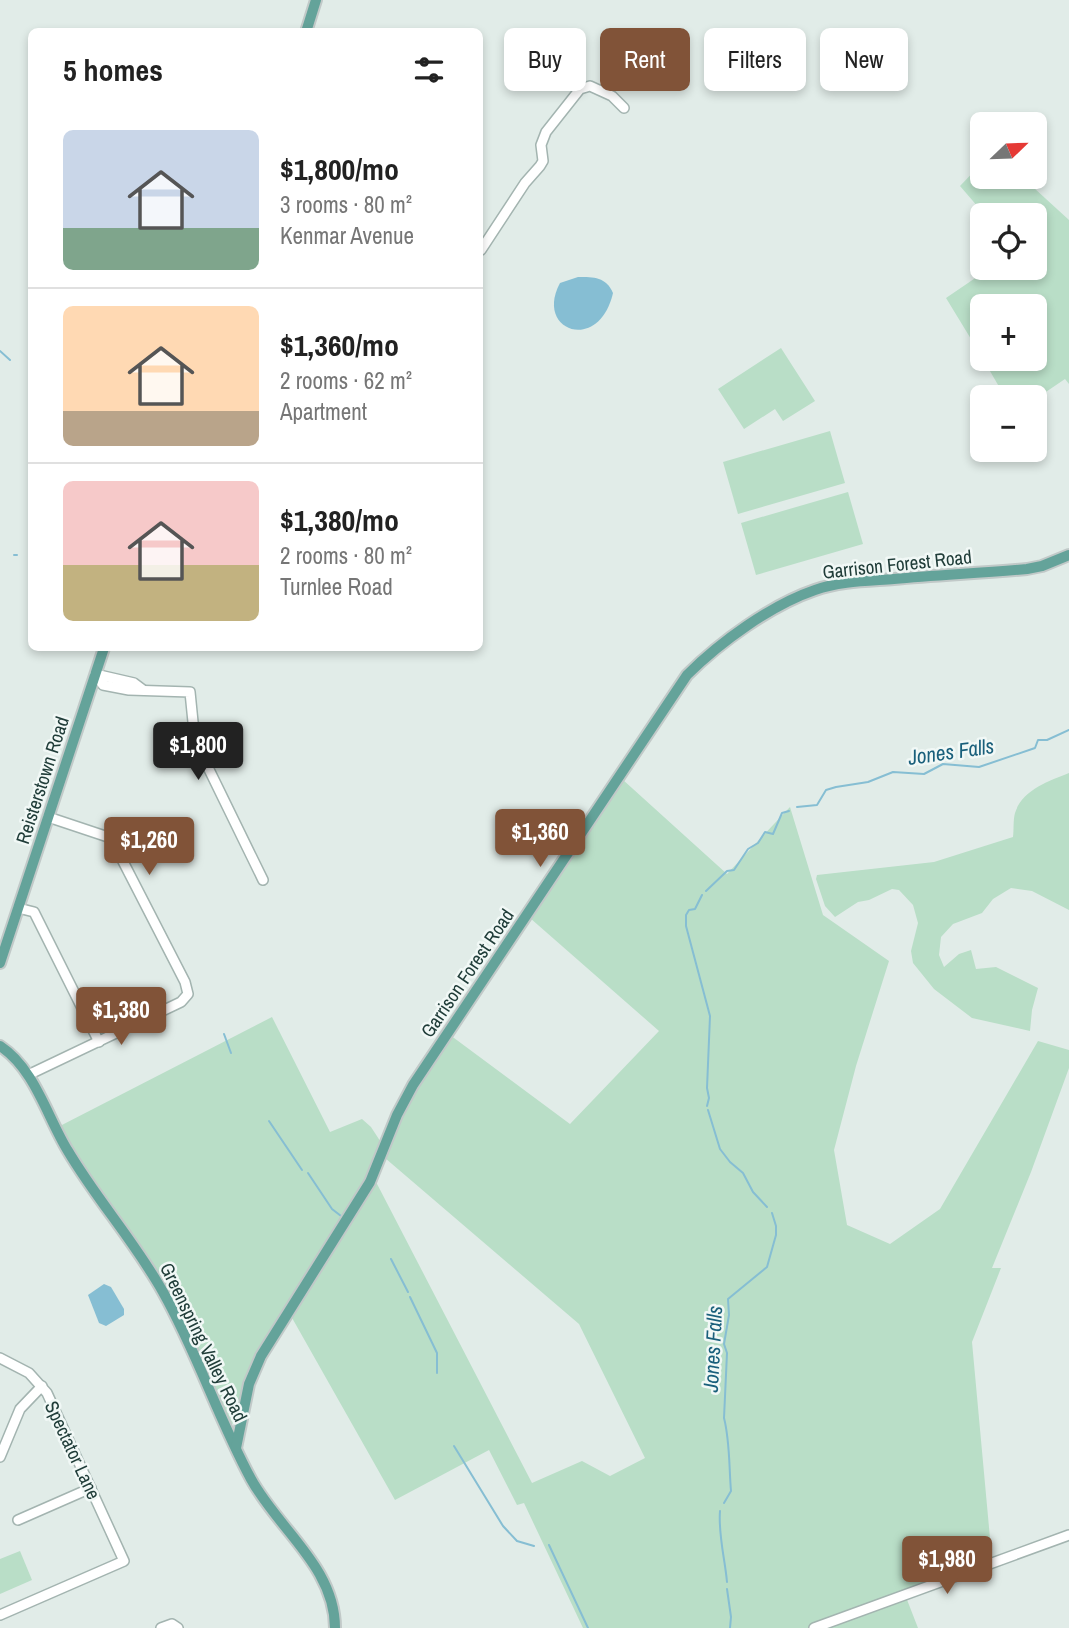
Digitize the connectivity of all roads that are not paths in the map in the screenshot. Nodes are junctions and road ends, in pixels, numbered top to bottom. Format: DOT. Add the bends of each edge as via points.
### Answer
graph roads {
  1 [pos="316,0"];
  2 [pos="307,28"];
  3 [pos="624,108"];
  4 [pos="483,247"];
  5 [pos="1069,555"];
  6 [pos="103,651"];
  7 [pos="95,674"];
  8 [pos="48,817"];
  9 [pos="264,880"];
  10 [pos="18,908"];
  11 [pos="0,963"];
  12 [pos="99,1042"];
  13 [pos="0,1046"];
  14 [pos="28,1076"];
  15 [pos="0,1358"];
  16 [pos="42,1386"];
  17 [pos="236,1448"];
  18 [pos="1,1452"];
  19 [pos="90,1488"];
  20 [pos="18,1520"];
  21 [pos="1069,1535"];
  22 [pos="0,1615"];
  23 [pos="161,1628"];
  24 [pos="178,1628"];
  25 [pos="335,1628"];
  26 [pos="814,1628"];
  1 -- 2 [label="main road"];
  3 -- 4 [label="street" via="612,96 590,86 580,89 542,139 543,161"];
  5 -- 17 [label="main road, Garrison Forest Road" via="1027,569 863,581 816,590 737,633 687,675 405,1099 370,1182 261,1356 249,1384"];
  6 -- 7 [label="main road, Reisterstown Road"];
  7 -- 8 [label="main road, Reisterstown Road"];
  7 -- 9 [label="street" via="103,685 129,690 190,691 201,753"];
  8 -- 10 [label="main road, Reisterstown Road"];
  8 -- 12 [label="street" via="111,838 188,994 181,1002"];
  10 -- 11 [label="main road, Reisterstown Road"];
  10 -- 12 [label="street" via="34,912"];
  12 -- 14 [label="street"];
  13 -- 14 [label="main road, Greenspring Valley Road"];
  14 -- 17 [label="main road, Greenspring Valley Road" via="68,1151 164,1294"];
  15 -- 16 [label="street, Spectator Lane" via="29,1373"];
  16 -- 18 [label="street" via="20,1409"];
  16 -- 19 [label="street, Spectator Lane"];
  17 -- 25 [label="main road, Greenspring Valley Road" via="264,1501 322,1578 331,1596"];
  19 -- 20 [label="street"];
  19 -- 22 [label="street, Spectator Lane" via="124,1561"];
  21 -- 26 [label="street"];
  23 -- 24 [label="street"];
}
